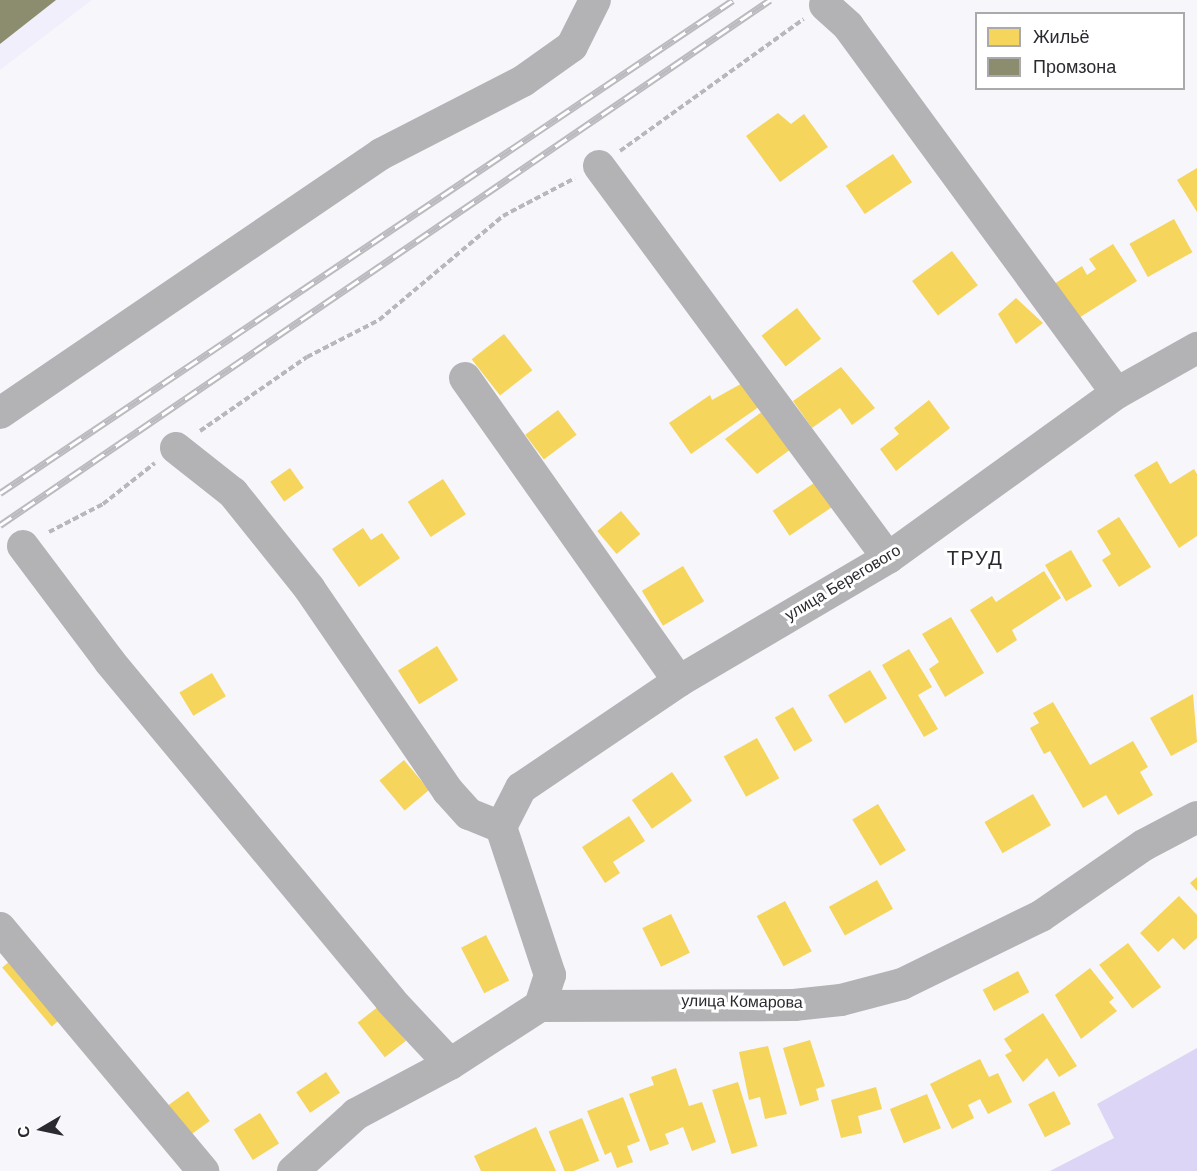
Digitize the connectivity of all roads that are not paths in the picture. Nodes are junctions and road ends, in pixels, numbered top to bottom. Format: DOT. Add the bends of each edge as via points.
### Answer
graph roads {
  1 [pos="595,0"];
  2 [pos="825,5"];
  3 [pos="599,166"];
  4 [pos="1197,348"];
  5 [pos="465,378"];
  6 [pos="1117,393"];
  7 [pos="0,413"];
  8 [pos="176,448"];
  9 [pos="23,546"];
  10 [pos="888,558"];
  11 [pos="679,681"];
  12 [pos="1197,818"];
  13 [pos="501,827"];
  14 [pos="0,928"];
  15 [pos="540,1006"];
  16 [pos="450,1065"];
  17 [pos="203,1171"];
  18 [pos="293,1171"];
  1 -- 7 [label="street" via="572,46 523,81 381,154"];
  2 -- 6 [label="street" via="848,26"];
  3 -- 10 [label="street"];
  4 -- 6 [label="street, улица Берегового"];
  5 -- 11 [label="street"];
  6 -- 10 [label="street, улица Берегового"];
  8 -- 13 [label="street" via="233,494 309,588 448,791 469,814"];
  9 -- 16 [label="street" via="125,680 391,1002"];
  10 -- 11 [label="street, улица Берегового"];
  11 -- 13 [label="street, улица Берегового" via="521,788"];
  12 -- 15 [label="street, улица Комарова" via="1144,845 1041,916 903,984 841,1000 794,1005"];
  13 -- 15 [label="street" via="550,975"];
  14 -- 17 [label="street"];
  15 -- 16 [label="street"];
  16 -- 18 [label="street" via="356,1114"];
}
